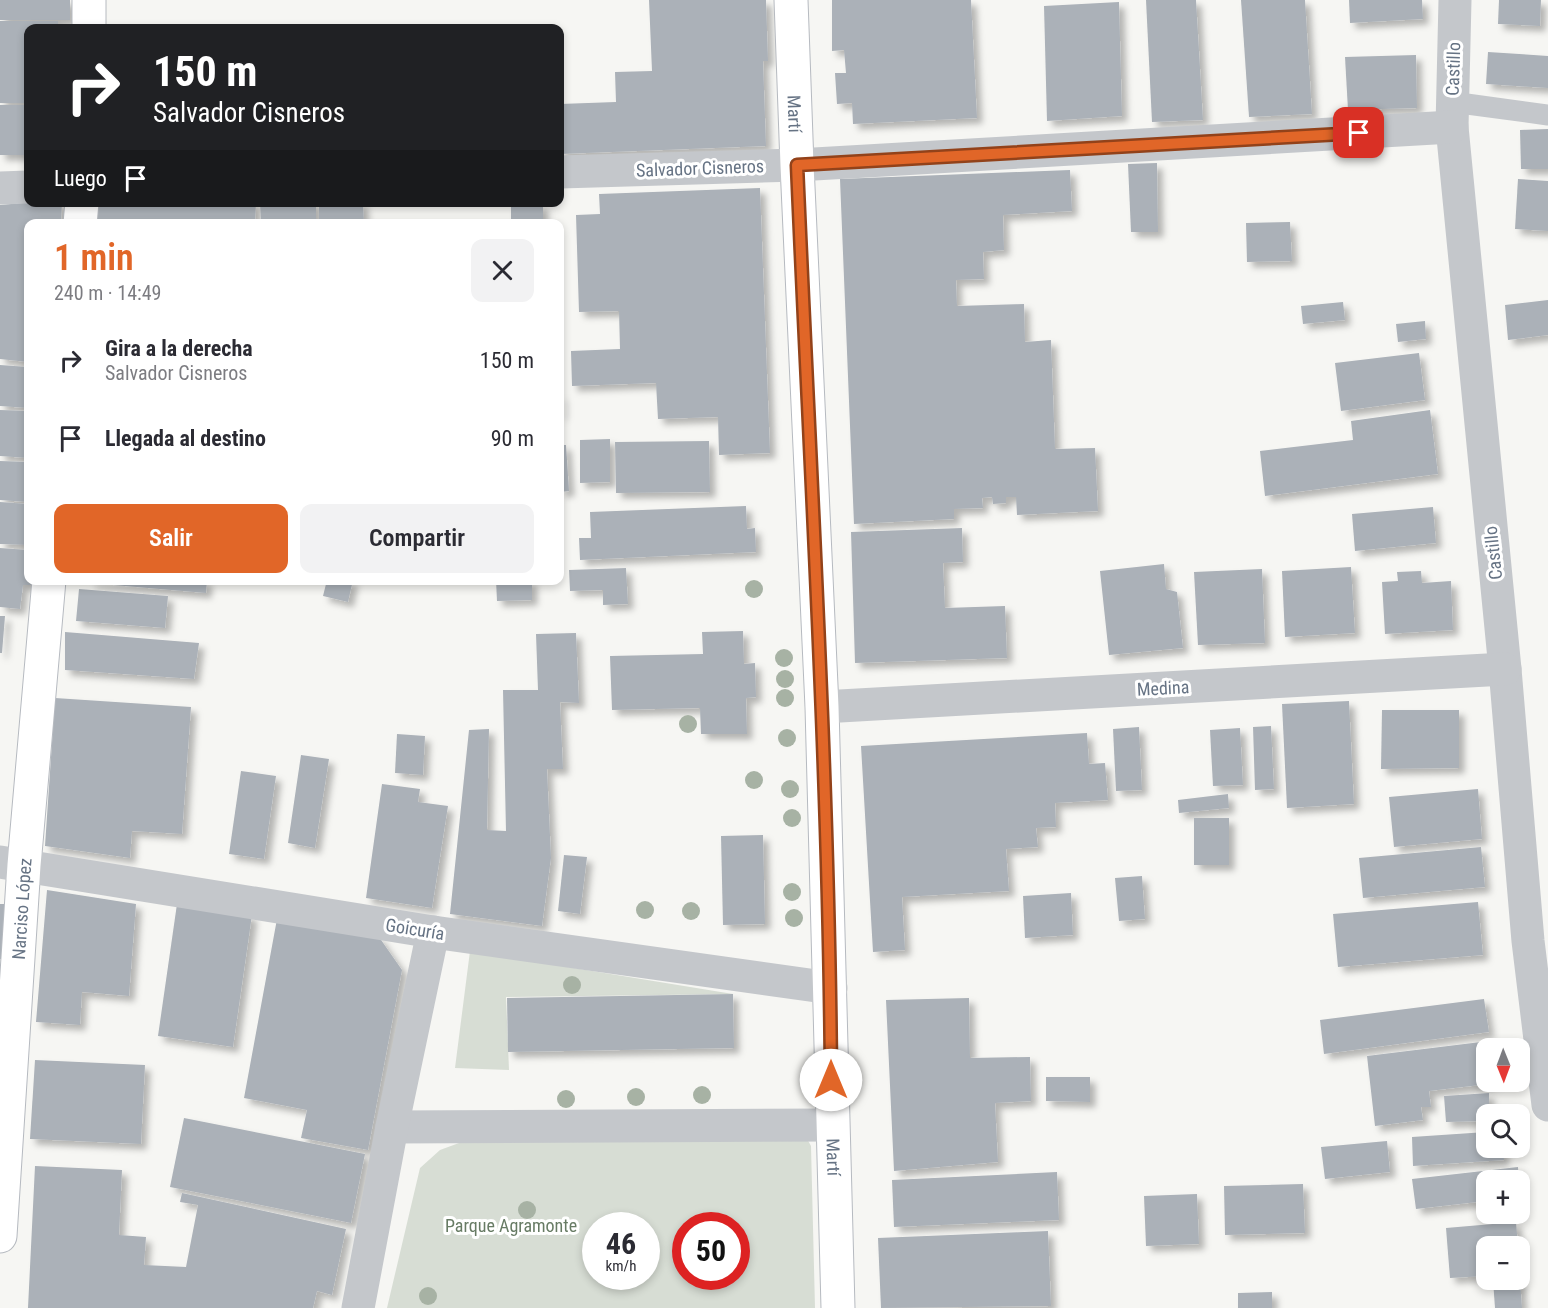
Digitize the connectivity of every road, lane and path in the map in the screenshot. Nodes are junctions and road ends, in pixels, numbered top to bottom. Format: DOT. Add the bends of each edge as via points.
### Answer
graph roads {
  1 [pos="89,0"];
  2 [pos="791,0"];
  3 [pos="1455,0"];
  4 [pos="89,24"];
  5 [pos="1452,115"];
  6 [pos="1548,116"];
  7 [pos="797,165"];
  8 [pos="564,172"];
  9 [pos="24,187"];
  10 [pos="0,188"];
  11 [pos="48,585"];
  12 [pos="1505,669"];
  13 [pos="822,707"];
  14 [pos="12,863"];
  15 [pos="433,932"];
  16 [pos="831,988"];
  17 [pos="1548,1105"];
  18 [pos="832,1125"];
  19 [pos="392,1128"];
  20 [pos="0,1236"];
  21 [pos="358,1308"];
  22 [pos="838,1308"];
  1 -- 4 [label="main road"];
  2 -- 7 [label="main road, Martí"];
  3 -- 5 [label="street, Castillo"];
  5 -- 6 [label="lane, Salvador Cisneros"];
  5 -- 7 [label="street, Salvador Cisneros"];
  5 -- 12 [label="street, Castillo"];
  7 -- 8 [label="street, Salvador Cisneros"];
  7 -- 13 [label="main road, Martí"];
  9 -- 10 [label="street"];
  11 -- 14 [label="main road, Narciso López"];
  12 -- 13 [label="street, Medina"];
  12 -- 17 [label="street, Castillo" via="1528,941"];
  13 -- 16 [label="main road, Martí"];
  14 -- 15 [label="street, Goicuría"];
  14 -- 20 [label="main road, Narciso López"];
  15 -- 16 [label="street, Goicuría"];
  15 -- 19 [label="street"];
  16 -- 18 [label="main road, Martí"];
  18 -- 19 [label="street"];
  18 -- 22 [label="main road, Martí"];
  19 -- 21 [label="street"];
}
